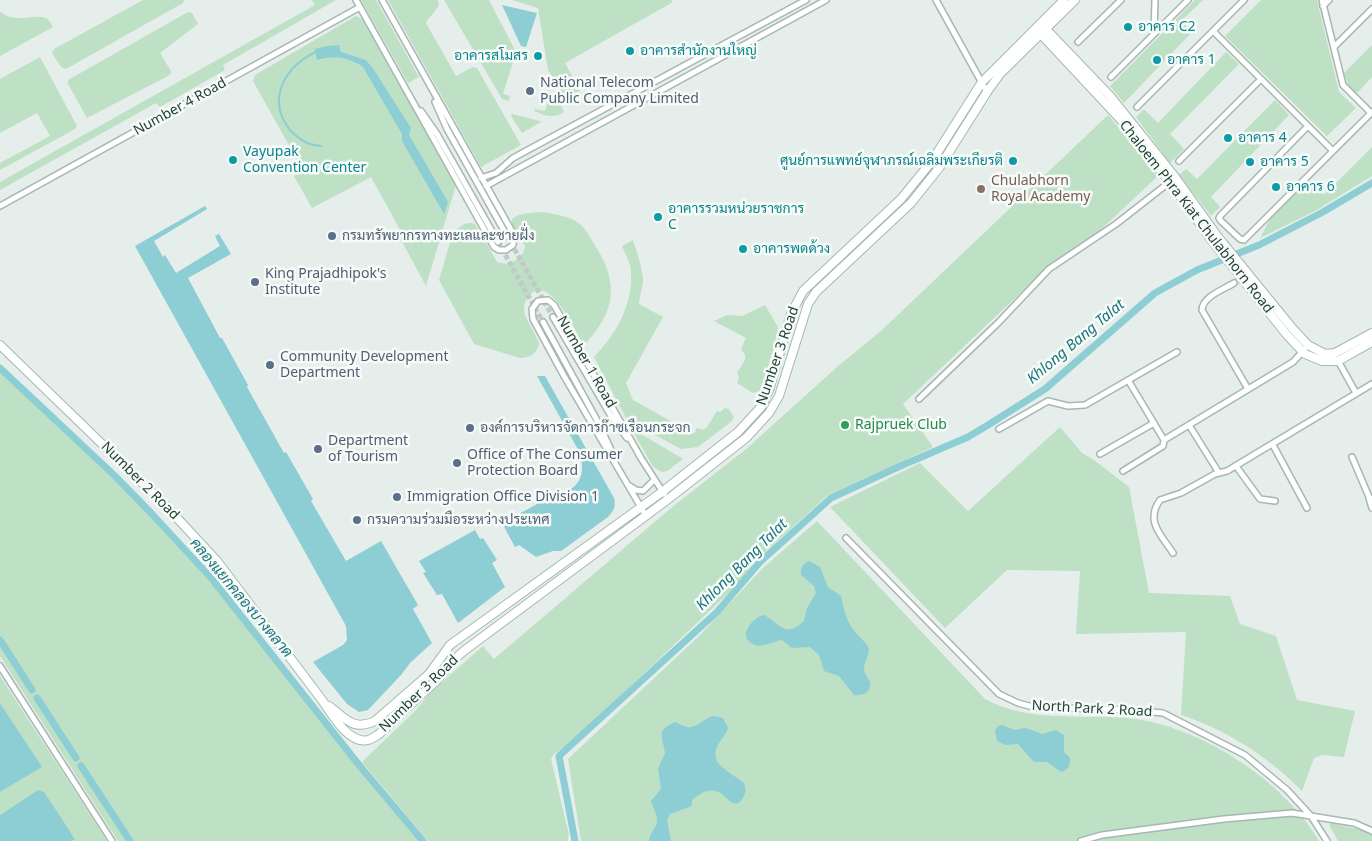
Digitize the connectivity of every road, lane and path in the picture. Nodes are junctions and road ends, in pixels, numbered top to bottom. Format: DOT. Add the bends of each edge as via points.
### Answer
graph roads {
  1 [pos="356,0"];
  2 [pos="382,0"];
  3 [pos="806,0"];
  4 [pos="826,0"];
  5 [pos="936,0"];
  6 [pos="1064,0"];
  7 [pos="1075,0"];
  8 [pos="1120,0"];
  9 [pos="1155,0"];
  10 [pos="1188,0"];
  11 [pos="1244,0"];
  12 [pos="1329,0"];
  13 [pos="1322,3"];
  14 [pos="360,7"];
  15 [pos="1372,9"];
  16 [pos="1041,28"];
  17 [pos="1213,32"];
  18 [pos="1154,34"];
  19 [pos="1078,42"];
  20 [pos="1334,47"];
  21 [pos="423,74"];
  22 [pos="1111,76"];
  23 [pos="1261,79"];
  24 [pos="982,82"];
  25 [pos="404,86"];
  26 [pos="987,92"];
  27 [pos="1137,107"];
  28 [pos="1371,112"];
  29 [pos="1308,126"];
  30 [pos="1333,150"];
  31 [pos="512,158"];
  32 [pos="1178,161"];
  33 [pos="514,171"];
  34 [pos="481,178"];
  35 [pos="1173,180"];
  36 [pos="486,186"];
  37 [pos="0,206"];
  38 [pos="508,236"];
  39 [pos="498,242"];
  40 [pos="1234,283"];
  41 [pos="553,317"];
  42 [pos="543,322"];
  43 [pos="1372,333"];
  44 [pos="1372,342"];
  45 [pos="0,345"];
  46 [pos="1306,348"];
  47 [pos="1177,352"];
  48 [pos="1337,357"];
  49 [pos="1128,380"];
  50 [pos="1372,384"];
  51 [pos="1248,389"];
  52 [pos="1356,393"];
  53 [pos="920,399"];
  54 [pos="1154,424"];
  55 [pos="1189,424"];
  56 [pos="999,429"];
  57 [pos="1164,440"];
  58 [pos="1273,444"];
  59 [pos="1100,454"];
  60 [pos="1352,457"];
  61 [pos="641,458"];
  62 [pos="1236,466"];
  63 [pos="620,471"];
  64 [pos="1123,471"];
  65 [pos="1219,473"];
  66 [pos="654,480"];
  67 [pos="626,483"];
  68 [pos="662,492"];
  69 [pos="1370,498"];
  70 [pos="667,500"];
  71 [pos="1275,501"];
  72 [pos="640,507"];
  73 [pos="1307,508"];
  74 [pos="1372,508"];
  75 [pos="646,516"];
  76 [pos="846,538"];
  77 [pos="1173,553"];
  78 [pos="0,666"];
  79 [pos="322,700"];
  80 [pos="1311,816"];
  81 [pos="1372,831"];
  82 [pos="112,841"];
  83 [pos="1081,841"];
  84 [pos="1327,841"];
  1 -- 14 [label="street"];
  2 -- 21 [label="street"];
  3 -- 31 [label="street"];
  4 -- 33 [label="street"];
  5 -- 24 [label="street"];
  6 -- 16 [label="street, Number 3 Road"];
  7 -- 16 [label="street, Number 3 Road"];
  8 -- 19 [label="street"];
  9 -- 18 [label="street"];
  10 -- 18 [label="street"];
  11 -- 17 [label="street"];
  12 -- 13 [label="street"];
  13 -- 20 [label="street"];
  14 -- 25 [label="street"];
  14 -- 37 [label="street, Number 4 Road"];
  15 -- 20 [label="street"];
  16 -- 24 [label="street, Number 3 Road"];
  16 -- 26 [label="street, Number 3 Road"];
  16 -- 35 [label="street, Chaloem Phra Kiat Chulabhorn Road" via="1110,96"];
  17 -- 23 [label="street"];
  17 -- 27 [label="street"];
  18 -- 22 [label="street"];
  20 -- 28 [label="street" via="1343,85"];
  21 -- 34 [label="street"];
  21 -- 38 [label="street" via="447,129"];
  23 -- 29 [label="street"];
  23 -- 32 [label="street"];
  24 -- 26 [label="street"];
  24 -- 68 [label="street, Number 3 Road" via="914,186 802,291 787,324 768,390 754,417"];
  25 -- 36 [label="street" via="494,247 502,251 512,247 514,239"];
  25 -- 39 [label="street" via="437,134"];
  26 -- 70 [label="street, Number 3 Road" via="939,168 914,200 816,292 808,304 779,396 768,415 746,438"];
  28 -- 30 [label="street"];
  29 -- 30 [label="street"];
  29 -- 30 [label="street" via="1220,216 1221,221 1244,240"];
  31 -- 33 [label="street" via="507,167"];
  31 -- 34 [label="street" via="496,173"];
  33 -- 36 [label="street"];
  34 -- 36 [label="street"];
  35 -- 46 [label="street, Chaloem Phra Kiat Chulabhorn Road" via="1215,239"];
  35 -- 53 [label="street" via="1116,224 1049,269"];
  40 -- 51 [label="street" via="1206,300 1202,310"];
  41 -- 61 [label="street, Number 1 Road" via="611,416"];
  42 -- 63 [label="street, Number 1 Road" via="599,424"];
  43 -- 48 [label="street"];
  44 -- 48 [label="street"];
  45 -- 79 [label="street, Number 2 Road" via="148,488 217,561"];
  46 -- 48 [label="street, Chaloem Phra Kiat Chulabhorn Road"];
  46 -- 51 [label="street" via="1293,362"];
  47 -- 49 [label="street"];
  48 -- 52 [label="street"];
  49 -- 54 [label="street"];
  49 -- 56 [label="street" via="1085,405 1068,406 1048,401"];
  50 -- 52 [label="street"];
  51 -- 55 [label="street"];
  52 -- 58 [label="street"];
  54 -- 57 [label="street"];
  54 -- 59 [label="street"];
  55 -- 57 [label="street"];
  55 -- 65 [label="street"];
  57 -- 64 [label="street" via="1164,446"];
  58 -- 62 [label="street"];
  58 -- 73 [label="street"];
  60 -- 69 [label="street"];
  61 -- 63 [label="street, Number 1 Road" via="554,305 548,300 541,300 533,306 531,313"];
  61 -- 66 [label="street, Number 1 Road"];
  62 -- 65 [label="street"];
  62 -- 71 [label="street" via="1260,500"];
  63 -- 67 [label="street, Number 1 Road"];
  65 -- 77 [label="street" via="1181,493 1165,497 1156,505 1153,522"];
  66 -- 67 [label="street" via="640,492"];
  66 -- 68 [label="street, Number 1 Road"];
  67 -- 72 [label="street, Number 1 Road"];
  68 -- 70 [label="street, Number 1 Road"];
  68 -- 72 [label="street, Number 3 Road"];
  69 -- 74 [label="street"];
  70 -- 75 [label="street, Number 3 Road"];
  72 -- 75 [label="street, Number 1 Road"];
  72 -- 79 [label="street, Number 3 Road" via="450,645 429,674 375,721 368,725 352,724"];
  75 -- 79 [label="street, Number 3 Road" via="461,653 379,734 367,740 348,734"];
  76 -- 80 [label="street, North Park 2 Road" via="999,694 1033,707 1163,713 1245,755 1287,790"];
  78 -- 82 [label="street"];
  80 -- 81 [label="street" via="1354,823"];
  80 -- 83 [label="street" via="1292,813 1224,819 1102,835"];
  80 -- 84 [label="street, North Park 2 Road"];
}
